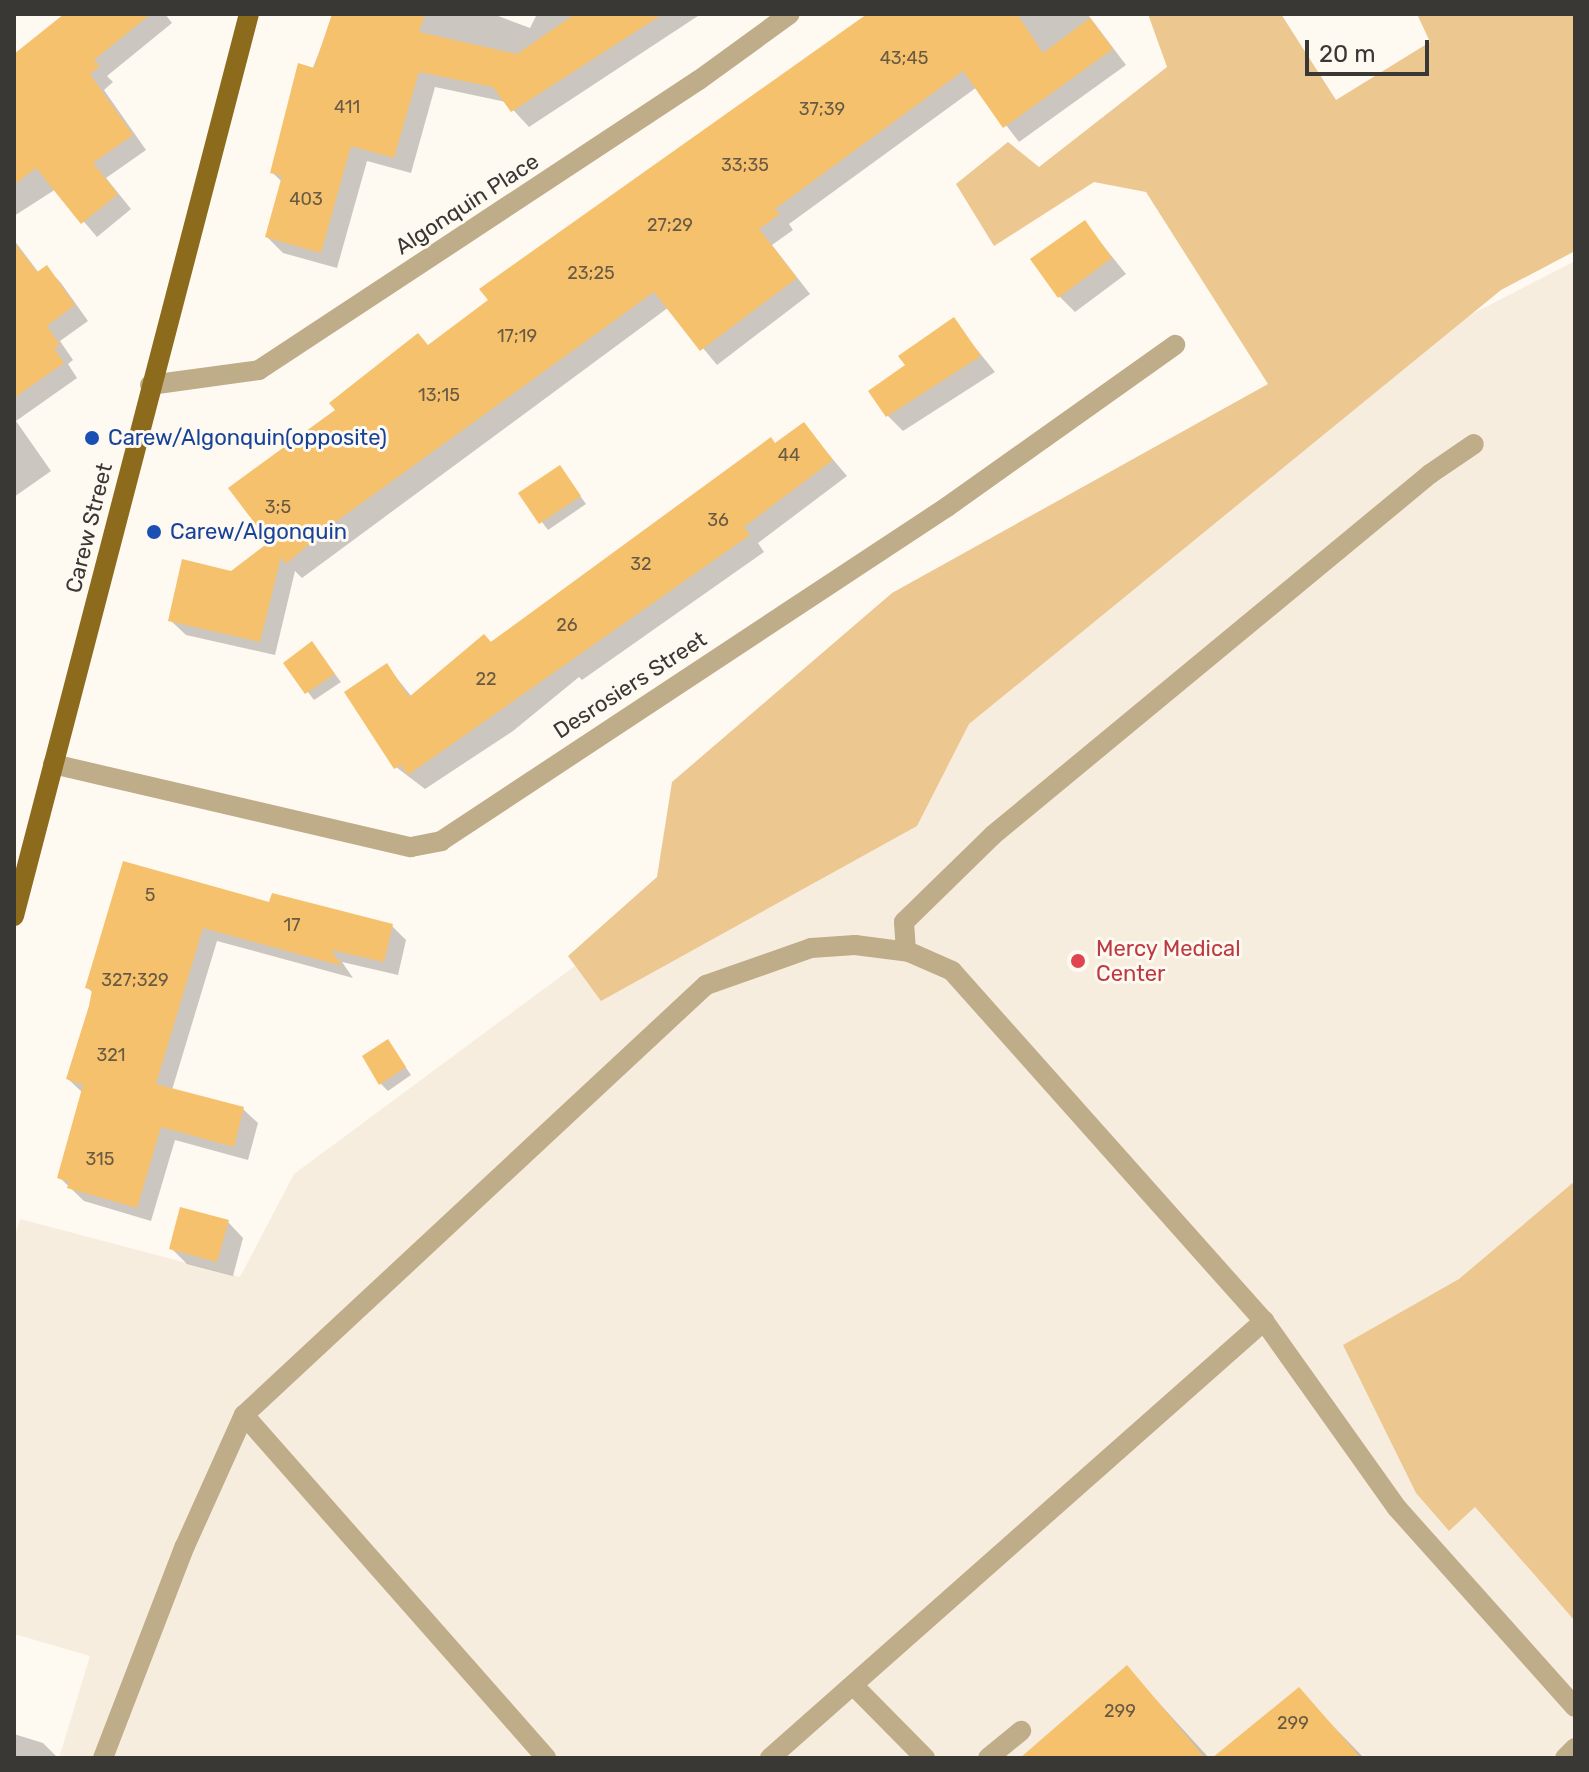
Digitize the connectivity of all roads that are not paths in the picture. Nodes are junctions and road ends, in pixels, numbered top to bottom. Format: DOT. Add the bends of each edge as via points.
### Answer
graph roads {
  1 [pos="249,14"];
  2 [pos="790,14"];
  3 [pos="1175,345"];
  4 [pos="150,385"];
  5 [pos="1474,444"];
  6 [pos="53,764"];
  7 [pos="14,916"];
  8 [pos="906,951"];
  9 [pos="1264,1321"];
  10 [pos="244,1415"];
  11 [pos="853,1685"];
  12 [pos="1575,1707"];
  13 [pos="1021,1731"];
  14 [pos="1575,1748"];
  15 [pos="103,1758"];
  16 [pos="546,1758"];
  17 [pos="770,1758"];
  18 [pos="925,1758"];
  19 [pos="988,1758"];
  20 [pos="1565,1758"];
  1 -- 4 [label="main road, Carew Street"];
  2 -- 4 [label="street, Algonquin Place" via="699,80 259,370"];
  3 -- 6 [label="street, Desrosiers Street" via="947,507 441,841 411,847"];
  4 -- 6 [label="main road, Carew Street"];
  5 -- 8 [label="street" via="1430,474 993,835 904,922"];
  6 -- 7 [label="main road, Carew Street"];
  8 -- 9 [label="street" via="952,971"];
  8 -- 10 [label="street" via="855,945 811,948 706,985"];
  9 -- 11 [label="street"];
  9 -- 12 [label="street" via="1397,1508"];
  10 -- 15 [label="street" via="185,1546"];
  10 -- 16 [label="street"];
  11 -- 17 [label="street"];
  11 -- 18 [label="street"];
  13 -- 19 [label="street"];
  14 -- 20 [label="street"];
}
